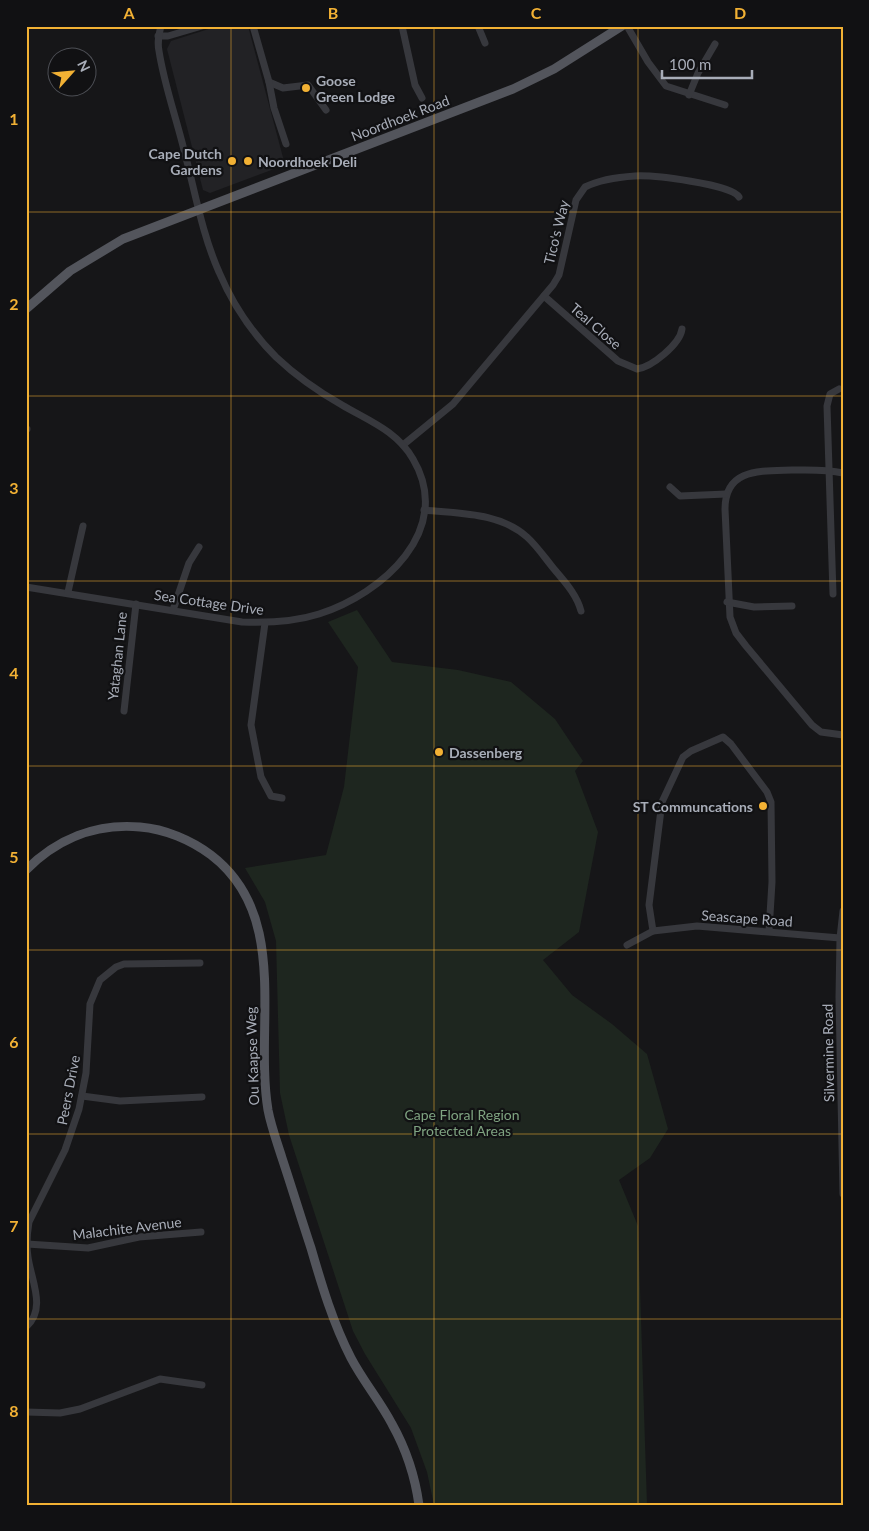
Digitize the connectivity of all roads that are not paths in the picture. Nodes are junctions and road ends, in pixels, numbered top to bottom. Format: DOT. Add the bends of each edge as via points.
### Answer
graph roads {
  1 [pos="161,26"];
  2 [pos="202,26"];
  3 [pos="254,26"];
  4 [pos="402,26"];
  5 [pos="478,26"];
  6 [pos="622,26"];
  7 [pos="627,26"];
  8 [pos="158,36"];
  9 [pos="485,44"];
  10 [pos="715,44"];
  11 [pos="269,82"];
  12 [pos="689,95"];
  13 [pos="422,98"];
  14 [pos="724,105"];
  15 [pos="326,110"];
  16 [pos="286,144"];
  17 [pos="739,197"];
  18 [pos="199,209"];
  19 [pos="544,296"];
  20 [pos="26,309"];
  21 [pos="682,331"];
  22 [pos="839,389"];
  23 [pos="403,445"];
  24 [pos="830,470"];
  25 [pos="843,473"];
  26 [pos="670,487"];
  27 [pos="726,494"];
  28 [pos="424,510"];
  29 [pos="83,526"];
  30 [pos="199,548"];
  31 [pos="26,587"];
  32 [pos="68,592"];
  33 [pos="833,594"];
  34 [pos="727,602"];
  35 [pos="136,604"];
  36 [pos="792,606"];
  37 [pos="173,610"];
  38 [pos="581,611"];
  39 [pos="265,623"];
  40 [pos="124,711"];
  41 [pos="843,735"];
  42 [pos="282,798"];
  43 [pos="26,870"];
  44 [pos="843,911"];
  45 [pos="769,931"];
  46 [pos="653,932"];
  47 [pos="840,938"];
  48 [pos="627,945"];
  49 [pos="200,962"];
  50 [pos="82,1096"];
  51 [pos="202,1097"];
  52 [pos="843,1194"];
  53 [pos="201,1232"];
  54 [pos="27,1244"];
  55 [pos="26,1327"];
  56 [pos="202,1385"];
  57 [pos="26,1412"];
  58 [pos="419,1505"];
  1 -- 8 [label="street"];
  2 -- 8 [label="street"];
  3 -- 11 [label="street"];
  4 -- 13 [label="street" via="415,85"];
  5 -- 9 [label="street"];
  6 -- 18 [label="main road, Noordhoek Road" via="554,69 513,89"];
  7 -- 12 [label="street" via="663,83 669,89"];
  8 -- 18 [label="street, Sea Cottage Drive" via="158,49"];
  10 -- 12 [label="street"];
  11 -- 15 [label="street" via="283,88 308,85"];
  11 -- 16 [label="street"];
  12 -- 14 [label="street"];
  17 -- 19 [label="street, Tico's Way" via="722,187 643,176 589,185 576,200 558,275"];
  18 -- 20 [label="main road, Noordhoek Road" via="106,248 70,270"];
  18 -- 23 [label="street, Sea Cottage Drive" via="219,273 260,339 295,374 386,429"];
  19 -- 21 [label="street, Teal Close" via="618,361 637,369 674,346"];
  19 -- 23 [label="street, Tico's Way" via="453,404"];
  22 -- 24 [label="street" via="833,391 828,400"];
  23 -- 28 [label="street, Sea Cottage Drive" via="418,468"];
  24 -- 25 [label="street"];
  24 -- 27 [label="street" via="755,471 741,477"];
  24 -- 33 [label="street"];
  26 -- 27 [label="street" via="680,496"];
  27 -- 34 [label="street"];
  28 -- 38 [label="street" via="494,519 520,531 562,579 577,599"];
  28 -- 39 [label="street, Sea Cottage Drive" via="412,547 395,569 371,588 320,614"];
  29 -- 32 [label="street"];
  30 -- 37 [label="street" via="189,564"];
  31 -- 32 [label="street, Sea Cottage Drive"];
  32 -- 35 [label="street, Sea Cottage Drive"];
  34 -- 36 [label="street" via="754,607"];
  34 -- 41 [label="street" via="736,633 812,725 821,732"];
  35 -- 37 [label="street, Sea Cottage Drive"];
  35 -- 40 [label="street, Yataghan Lane"];
  37 -- 39 [label="street, Sea Cottage Drive"];
  39 -- 42 [label="street" via="251,725 265,786 272,796"];
  43 -- 58 [label="main road, Ou Kaapse Weg" via="55,846 81,834 107,827 144,827 174,834 198,846 226,868 245,894 256,918 262,945 268,1111 330,1309 360,1374 398,1435 410,1465"];
  44 -- 47 [label="street, Silvermine Road"];
  45 -- 46 [label="street, Seascape Road" via="697,926"];
  45 -- 46 [label="street" via="772,882 770,798 723,737 683,757 662,802 649,906"];
  45 -- 47 [label="street, Seascape Road"];
  46 -- 48 [label="street, Seascape Road"];
  47 -- 52 [label="street, Silvermine Road"];
  49 -- 50 [label="street, Peers Drive" via="124,964 100,980 90,1004 89,1050"];
  50 -- 51 [label="street" via="120,1101"];
  50 -- 54 [label="street, Peers Drive" via="73,1130 29,1222"];
  53 -- 54 [label="street, Malachite Avenue" via="139,1237 88,1248"];
  54 -- 55 [label="street, Peers Drive" via="37,1302 35,1315"];
  56 -- 57 [label="street" via="160,1379 80,1409 60,1413"];
}
